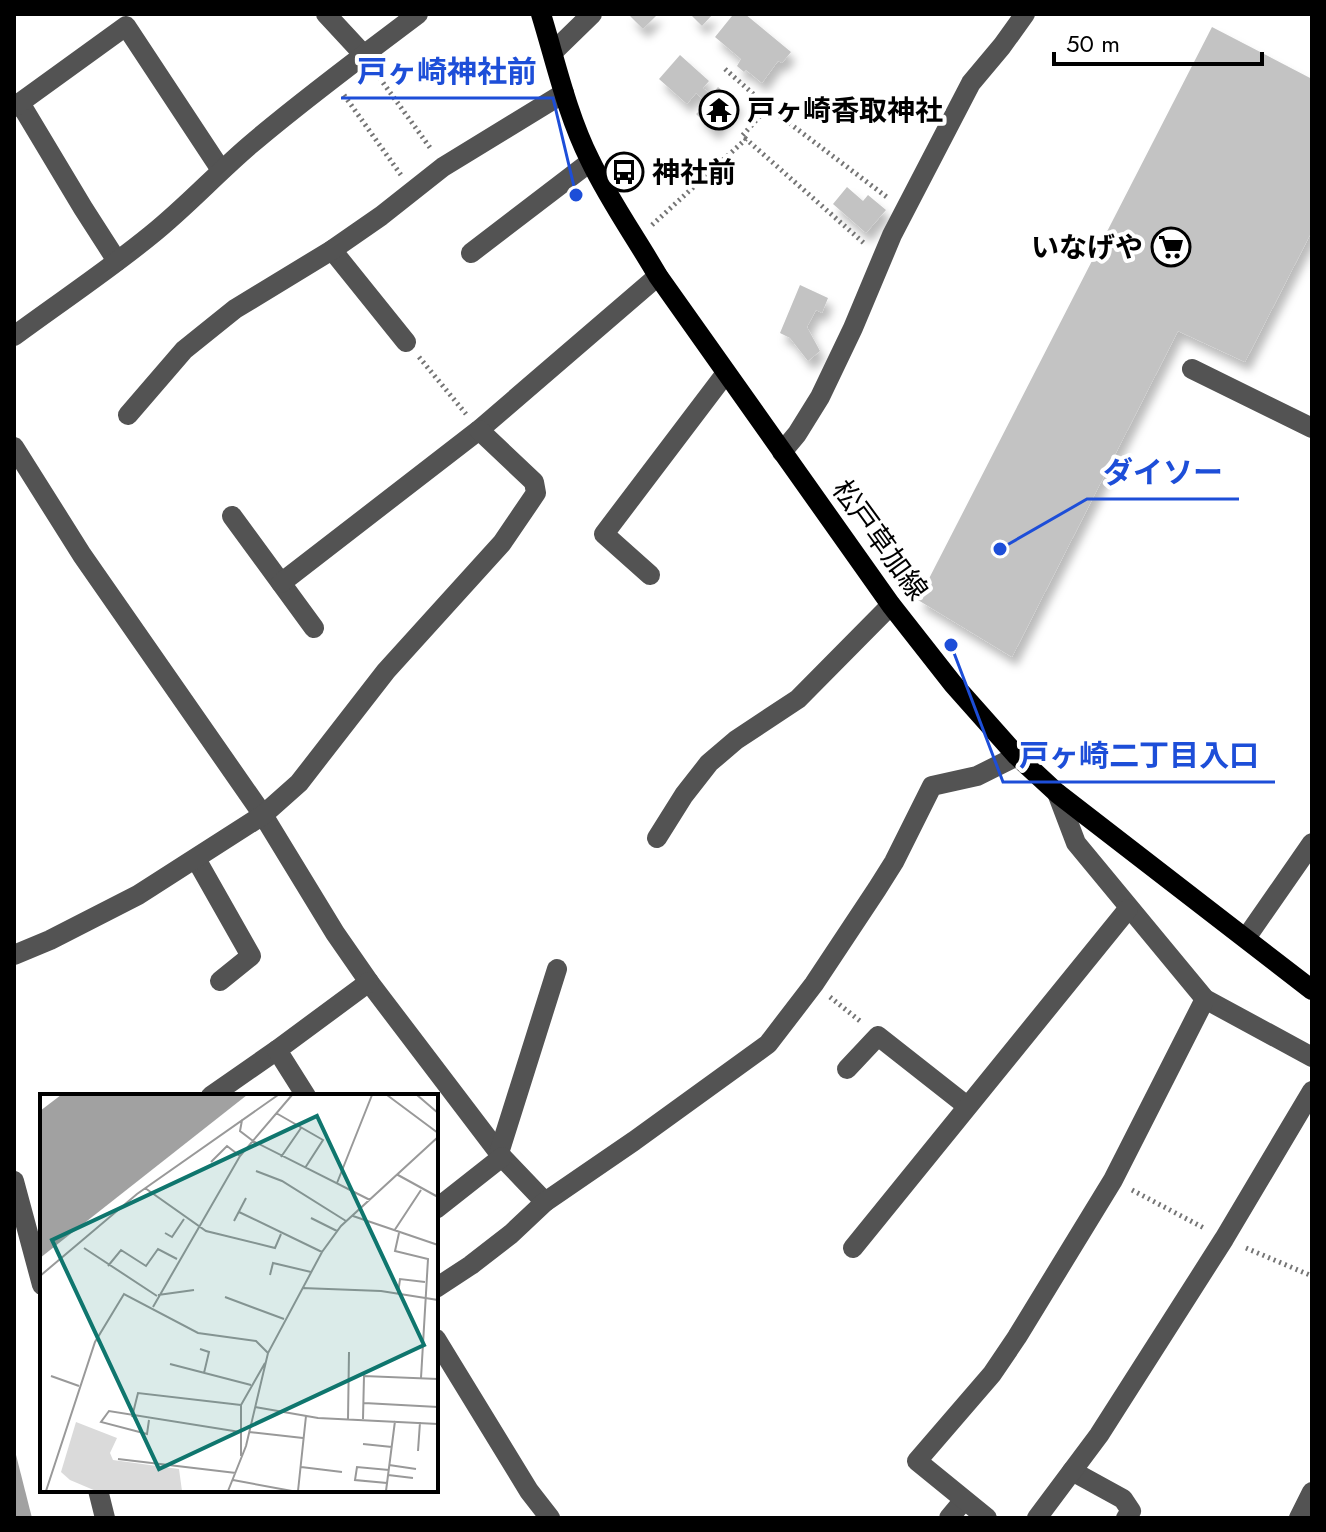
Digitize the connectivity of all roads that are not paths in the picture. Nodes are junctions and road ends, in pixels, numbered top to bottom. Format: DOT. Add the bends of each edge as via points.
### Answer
graph roads {
  1 [pos="326,14"];
  2 [pos="418,14"];
  3 [pos="541,14"];
  4 [pos="592,14"];
  5 [pos="1025,14"];
  6 [pos="553,52"];
  7 [pos="364,55"];
  8 [pos="564,93"];
  9 [pos="17,105"];
  10 [pos="590,162"];
  11 [pos="221,170"];
  12 [pos="332,250"];
  13 [pos="471,253"];
  14 [pos="117,261"];
  15 [pos="658,276"];
  16 [pos="14,336"];
  17 [pos="406,342"];
  18 [pos="1192,369"];
  19 [pos="726,373"];
  20 [pos="128,415"];
  21 [pos="1312,428"];
  22 [pos="479,430"];
  23 [pos="15,452"];
  24 [pos="782,452"];
  25 [pos="232,516"];
  26 [pos="650,575"];
  27 [pos="281,583"];
  28 [pos="891,605"];
  29 [pos="314,628"];
  30 [pos="1017,756"];
  31 [pos="1057,793"];
  32 [pos="263,815"];
  33 [pos="657,838"];
  34 [pos="1312,843"];
  35 [pos="196,859"];
  36 [pos="1128,909"];
  37 [pos="1246,938"];
  38 [pos="14,955"];
  39 [pos="557,969"];
  40 [pos="220,981"];
  41 [pos="369,982"];
  42 [pos="1312,990"];
  43 [pos="1205,999"];
  44 [pos="277,1050"];
  45 [pos="1312,1057"];
  46 [pos="847,1069"];
  47 [pos="1312,1091"];
  48 [pos="214,1094"];
  49 [pos="305,1094"];
  50 [pos="967,1106"];
  51 [pos="500,1155"];
  52 [pos="14,1181"];
  53 [pos="545,1202"];
  54 [pos="438,1207"];
  55 [pos="853,1248"];
  56 [pos="40,1278"];
  57 [pos="438,1287"];
  58 [pos="438,1342"];
  59 [pos="1072,1471"];
  60 [pos="98,1492"];
  61 [pos="1312,1492"];
  62 [pos="964,1500"];
  63 [pos="105,1518"];
  64 [pos="550,1518"];
  65 [pos="949,1518"];
  66 [pos="987,1518"];
  67 [pos="1037,1518"];
  68 [pos="1126,1518"];
  69 [pos="1299,1518"];
  1 -- 7 [label="street"];
  2 -- 7 [label="street"];
  3 -- 6 [label="main road, 松戸草加線"];
  4 -- 6 [label="street"];
  5 -- 24 [label="street" via="971,83 905,211 820,397"];
  6 -- 8 [label="main road, 松戸草加線"];
  7 -- 11 [label="street"];
  8 -- 10 [label="main road, 松戸草加線"];
  8 -- 12 [label="street" via="443,167"];
  9 -- 11 [label="street" via="126,26"];
  9 -- 14 [label="street"];
  10 -- 13 [label="street"];
  10 -- 15 [label="main road, 松戸草加線"];
  11 -- 14 [label="street" via="182,210"];
  12 -- 17 [label="street"];
  12 -- 20 [label="street" via="214,325 184,350"];
  14 -- 16 [label="street"];
  15 -- 19 [label="main road, 松戸草加線"];
  15 -- 22 [label="street"];
  18 -- 21 [label="street"];
  19 -- 24 [label="main road, 松戸草加線"];
  19 -- 26 [label="street" via="604,534"];
  22 -- 27 [label="street"];
  22 -- 32 [label="street" via="534,482 536,493 502,543 386,671 299,783"];
  23 -- 32 [label="street"];
  24 -- 28 [label="main road, 松戸草加線"];
  25 -- 27 [label="street"];
  27 -- 29 [label="street"];
  28 -- 30 [label="main road, 松戸草加線"];
  28 -- 33 [label="street" via="798,699 709,763"];
  30 -- 31 [label="main road, 松戸草加線"];
  30 -- 53 [label="street" via="977,776 932,786 894,862 768,1044"];
  31 -- 36 [label="street" via="1076,843"];
  31 -- 37 [label="main road, 松戸草加線"];
  32 -- 35 [label="street"];
  32 -- 41 [label="street"];
  34 -- 37 [label="street"];
  35 -- 38 [label="street" via="138,895"];
  35 -- 40 [label="street" via="251,956"];
  36 -- 43 [label="street"];
  36 -- 50 [label="street"];
  37 -- 42 [label="main road, 松戸草加線"];
  39 -- 51 [label="street"];
  41 -- 44 [label="street"];
  41 -- 51 [label="street"];
  43 -- 45 [label="street"];
  43 -- 62 [label="street" via="1113,1180 1017,1337 917,1461"];
  44 -- 48 [label="street"];
  44 -- 49 [label="street"];
  46 -- 50 [label="street" via="878,1036"];
  47 -- 59 [label="street" via="1224,1239"];
  50 -- 55 [label="street"];
  51 -- 53 [label="street"];
  51 -- 54 [label="street"];
  52 -- 56 [label="street"];
  53 -- 57 [label="street"];
  58 -- 64 [label="street"];
  59 -- 67 [label="street"];
  59 -- 68 [label="street" via="1123,1499 1131,1511"];
  60 -- 63 [label="street"];
  61 -- 69 [label="street"];
  62 -- 65 [label="street"];
  62 -- 66 [label="street"];
}
